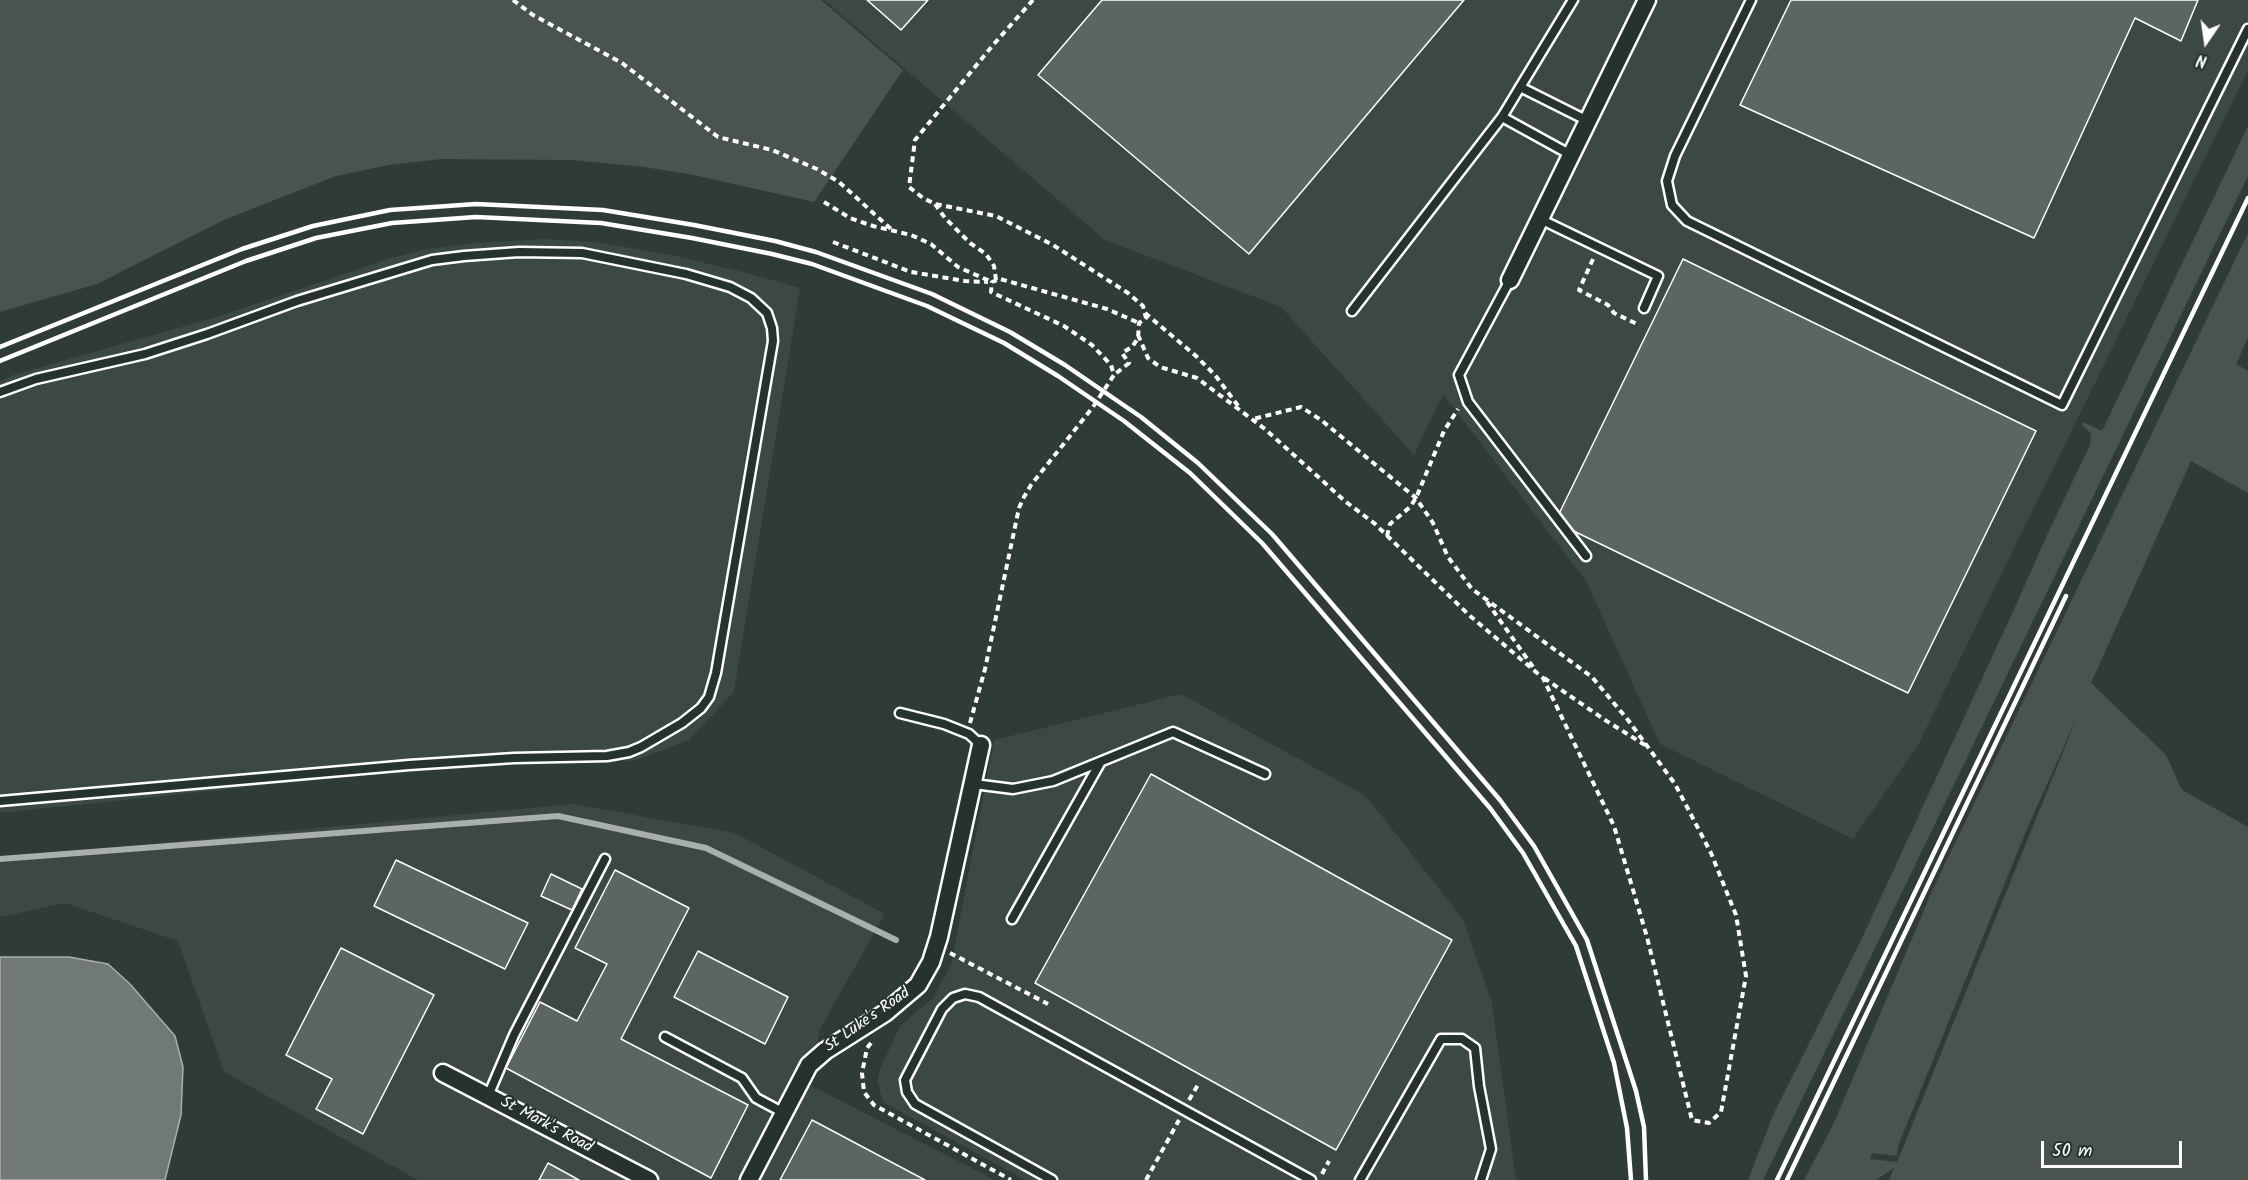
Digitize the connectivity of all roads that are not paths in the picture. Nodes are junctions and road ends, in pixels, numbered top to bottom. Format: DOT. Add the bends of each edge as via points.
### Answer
graph roads {
  1 [pos="1573,0"];
  2 [pos="1647,0"];
  3 [pos="1751,0"];
  4 [pos="2248,29"];
  5 [pos="1520,87"];
  6 [pos="1502,117"];
  7 [pos="1587,121"];
  8 [pos="1571,155"];
  9 [pos="1540,219"];
  10 [pos="1510,280"];
  11 [pos="1644,308"];
  12 [pos="1352,312"];
  13 [pos="0,392"];
  14 [pos="1586,556"];
  15 [pos="900,713"];
  16 [pos="981,745"];
  17 [pos="1100,763"];
  18 [pos="1265,774"];
  19 [pos="974,784"];
  20 [pos="0,801"];
  21 [pos="605,859"];
  22 [pos="1012,919"];
  23 [pos="665,1037"];
  24 [pos="443,1072"];
  25 [pos="488,1096"];
  26 [pos="784,1113"];
  27 [pos="649,1180"];
  28 [pos="749,1180"];
  29 [pos="1052,1180"];
  30 [pos="1311,1180"];
  31 [pos="1360,1180"];
  32 [pos="1481,1180"];
  1 -- 5 [label="lane"];
  2 -- 7 [label="street"];
  3 -- 4 [label="lane" via="1675,156 1667,181 1672,205 1687,221 2062,405"];
  5 -- 6 [label="lane"];
  5 -- 7 [label="lane"];
  6 -- 8 [label="lane"];
  6 -- 12 [label="lane"];
  7 -- 8 [label="street"];
  8 -- 9 [label="street"];
  9 -- 10 [label="street"];
  9 -- 11 [label="lane" via="1658,276"];
  10 -- 14 [label="lane" via="1460,375 1468,402"];
  13 -- 20 [label="lane" via="45,377 145,354 297,301 432,260 519,252 582,254 686,274 730,287 751,298 767,313 773,341 716,673 709,697 682,723 641,747 607,756 409,765"];
  15 -- 16 [label="lane" via="944,724 969,734"];
  16 -- 19 [label="street, St Luke's Road"];
  17 -- 18 [label="lane" via="1173,732"];
  17 -- 19 [label="lane" via="1053,782 1013,789"];
  17 -- 22 [label="lane"];
  19 -- 26 [label="street, St Luke's Road" via="937,948 918,985 809,1065"];
  21 -- 25 [label="lane" via="514,1035"];
  23 -- 26 [label="lane" via="742,1078 756,1098"];
  24 -- 25 [label="street, St Mark's Road"];
  25 -- 27 [label="street, St Mark's Road"];
  26 -- 28 [label="street, St Luke's Road"];
  29 -- 30 [label="lane" via="915,1104 907,1092 905,1080 942,1009 953,998 965,994 979,997"];
  31 -- 32 [label="lane" via="1441,1039 1462,1039 1475,1048 1491,1149"];
}
